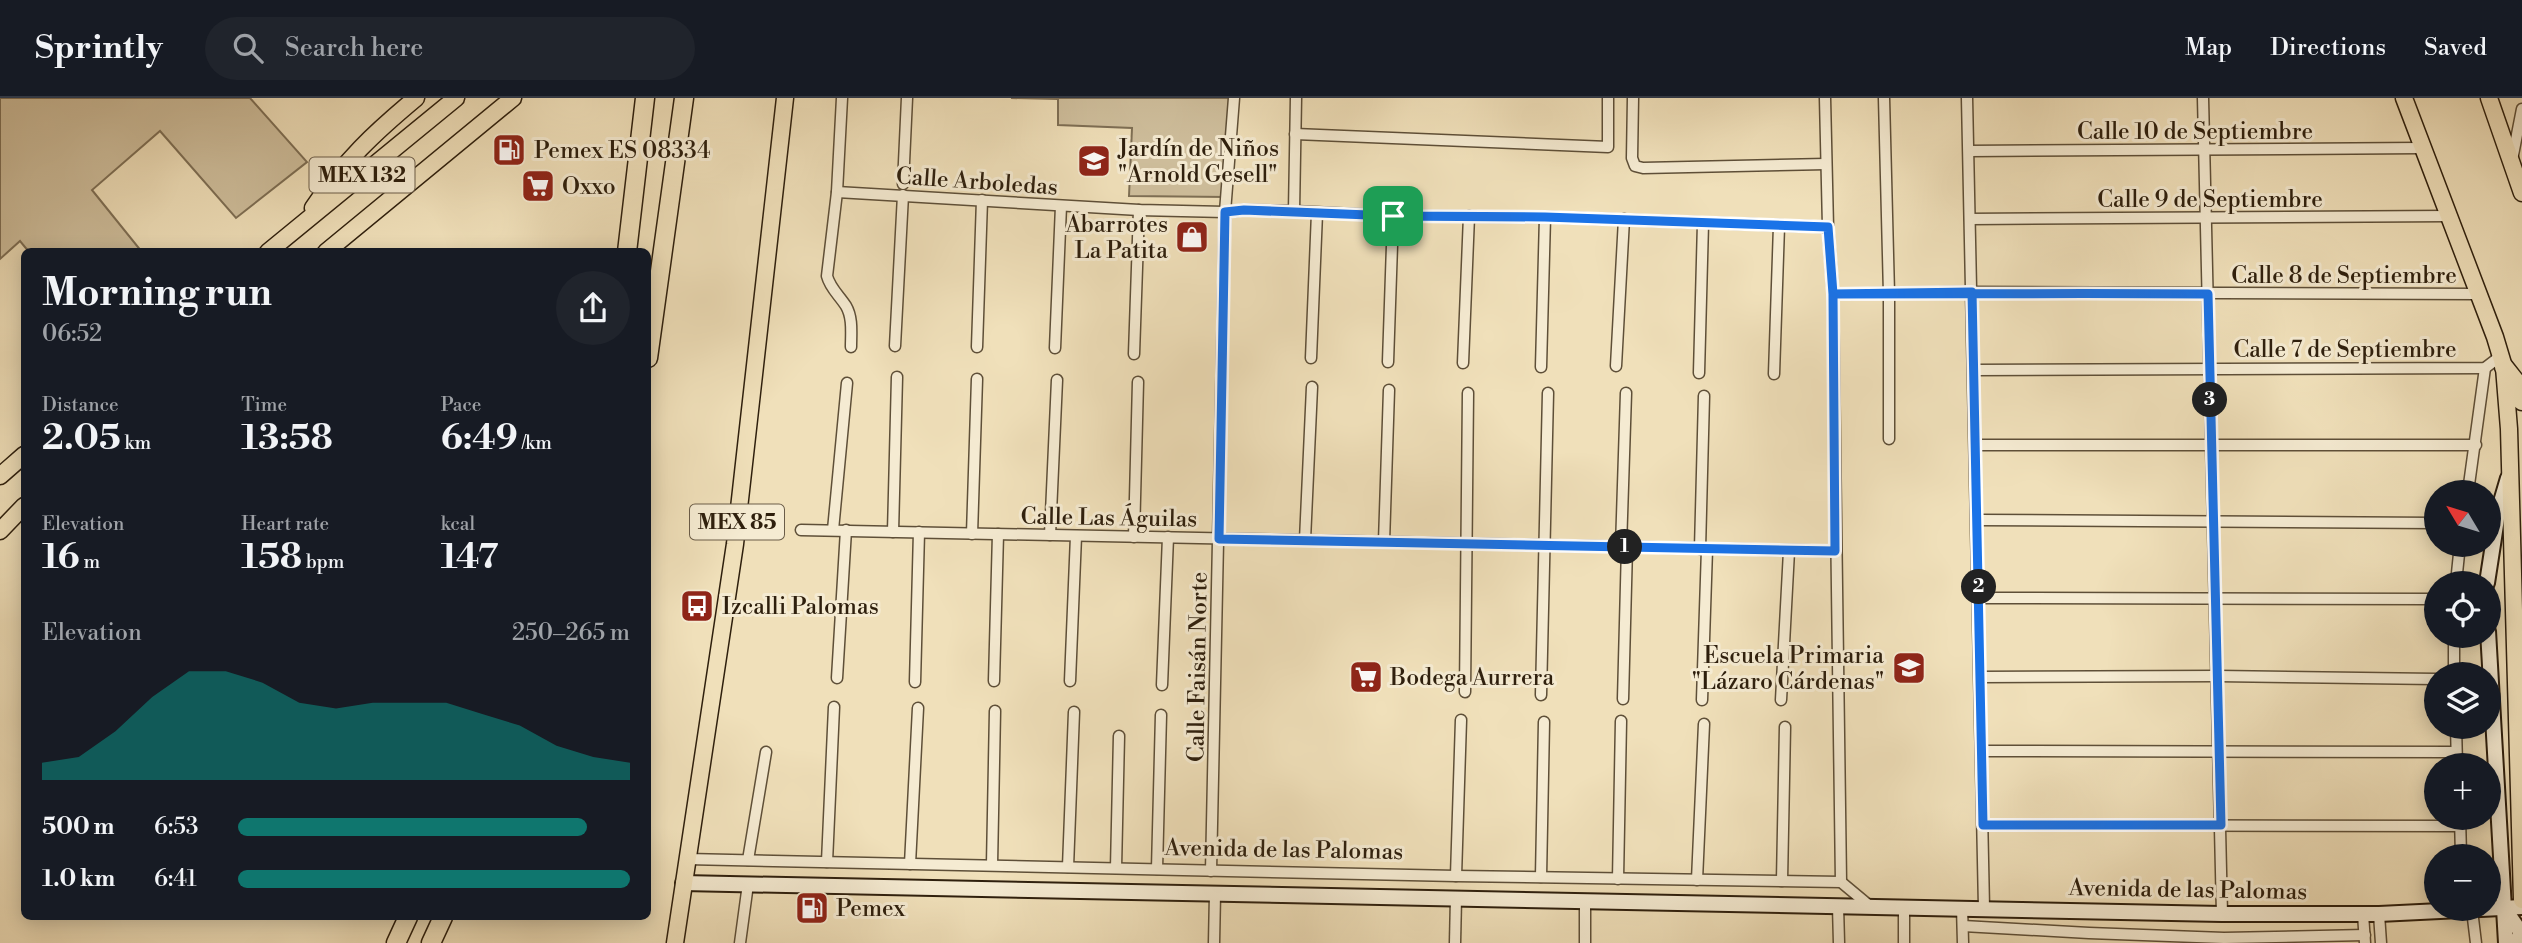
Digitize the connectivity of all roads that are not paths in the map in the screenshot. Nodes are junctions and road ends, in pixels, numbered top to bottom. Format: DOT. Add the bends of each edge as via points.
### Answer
graph roads {
  1 [pos="416,98"];
  2 [pos="456,98"];
  3 [pos="522,98"];
  4 [pos="645,98"];
  5 [pos="684,98"];
  6 [pos="785,98"];
  7 [pos="842,98"];
  8 [pos="907,98"];
  9 [pos="1234,98"];
  10 [pos="1296,98"];
  11 [pos="1608,98"];
  12 [pos="1633,98"];
  13 [pos="1825,98"];
  14 [pos="1884,98"];
  15 [pos="1967,98"];
  16 [pos="2203,98"];
  17 [pos="2404,98"];
  18 [pos="2489,98"];
  19 [pos="509,101"];
  20 [pos="2522,109"];
  21 [pos="1295,134"];
  22 [pos="2421,148"];
  23 [pos="2204,150"];
  24 [pos="1969,151"];
  25 [pos="1826,164"];
  26 [pos="2511,164"];
  27 [pos="903,190"];
  28 [pos="837,192"];
  29 [pos="2522,193"];
  30 [pos="982,200"];
  31 [pos="1061,206"];
  32 [pos="1139,210"];
  33 [pos="1294,211"];
  34 [pos="1225,212"];
  35 [pos="1317,213"];
  36 [pos="1393,216"];
  37 [pos="1469,216"];
  38 [pos="2449,216"];
  39 [pos="1545,217"];
  40 [pos="1624,219"];
  41 [pos="1970,219"];
  42 [pos="2206,219"];
  43 [pos="302,223"];
  44 [pos="1703,223"];
  45 [pos="1779,226"];
  46 [pos="1828,227"];
  47 [pos="273,248"];
  48 [pos="331,248"];
  49 [pos="627,248"];
  50 [pos="1972,292"];
  51 [pos="1833,294"];
  52 [pos="1889,294"];
  53 [pos="2208,294"];
  54 [pos="2478,294"];
  55 [pos="651,336"];
  56 [pos="895,346"];
  57 [pos="977,346"];
  58 [pos="851,347"];
  59 [pos="1055,348"];
  60 [pos="1134,354"];
  61 [pos="1311,358"];
  62 [pos="2503,361"];
  63 [pos="1388,362"];
  64 [pos="1463,363"];
  65 [pos="1616,366"];
  66 [pos="1541,367"];
  67 [pos="2485,368"];
  68 [pos="2210,369"];
  69 [pos="1974,370"];
  70 [pos="1699,373"];
  71 [pos="1774,374"];
  72 [pos="897,377"];
  73 [pos="977,379"];
  74 [pos="1057,380"];
  75 [pos="1138,382"];
  76 [pos="847,383"];
  77 [pos="1311,387"];
  78 [pos="1389,390"];
  79 [pos="1468,393"];
  80 [pos="1548,393"];
  81 [pos="1626,393"];
  82 [pos="1704,396"];
  83 [pos="2522,401"];
  84 [pos="1889,439"];
  85 [pos="1976,445"];
  86 [pos="2212,445"];
  87 [pos="2476,445"];
  88 [pos="21,458"];
  89 [pos="0,476"];
  90 [pos="2509,476"];
  91 [pos="2470,480"];
  92 [pos="21,509"];
  93 [pos="1978,520"];
  94 [pos="2213,521"];
  95 [pos="2424,523"];
  96 [pos="801,530"];
  97 [pos="833,530"];
  98 [pos="846,530"];
  99 [pos="0,531"];
  100 [pos="892,532"];
  101 [pos="919,532"];
  102 [pos="972,534"];
  103 [pos="998,534"];
  104 [pos="1050,535"];
  105 [pos="1076,536"];
  106 [pos="1134,537"];
  107 [pos="1168,537"];
  108 [pos="1219,539"];
  109 [pos="1305,540"];
  110 [pos="1384,542"];
  111 [pos="1468,542"];
  112 [pos="1544,545"];
  113 [pos="1624,547"];
  114 [pos="1703,549"];
  115 [pos="1789,551"];
  116 [pos="1835,551"];
  117 [pos="2489,571"];
  118 [pos="1979,598"];
  119 [pos="2216,599"];
  120 [pos="2424,599"];
  121 [pos="2489,648"];
  122 [pos="2218,676"];
  123 [pos="1980,677"];
  124 [pos="837,678"];
  125 [pos="2424,679"];
  126 [pos="994,681"];
  127 [pos="1070,681"];
  128 [pos="915,682"];
  129 [pos="1162,685"];
  130 [pos="1465,692"];
  131 [pos="1541,695"];
  132 [pos="1623,699"];
  133 [pos="1702,700"];
  134 [pos="1781,700"];
  135 [pos="834,707"];
  136 [pos="918,708"];
  137 [pos="995,711"];
  138 [pos="1074,712"];
  139 [pos="1161,715"];
  140 [pos="1461,720"];
  141 [pos="1622,721"];
  142 [pos="1544,722"];
  143 [pos="1704,724"];
  144 [pos="1785,727"];
  145 [pos="1119,736"];
  146 [pos="2456,739"];
  147 [pos="1982,751"];
  148 [pos="2219,751"];
  149 [pos="766,752"];
  150 [pos="2456,752"];
  151 [pos="2424,822"];
  152 [pos="1983,825"];
  153 [pos="2221,825"];
  154 [pos="687,859"];
  155 [pos="748,860"];
  156 [pos="827,862"];
  157 [pos="910,864"];
  158 [pos="992,866"];
  159 [pos="1068,867"];
  160 [pos="1116,868"];
  161 [pos="1157,869"];
  162 [pos="1211,870"];
  163 [pos="1456,876"];
  164 [pos="1541,877"];
  165 [pos="1618,879"];
  166 [pos="1697,880"];
  167 [pos="1782,881"];
  168 [pos="1841,881"];
  169 [pos="684,883"];
  170 [pos="748,884"];
  171 [pos="1215,894"];
  172 [pos="1456,898"];
  173 [pos="2522,900"];
  174 [pos="1585,901"];
  175 [pos="1838,905"];
  176 [pos="1872,907"];
  177 [pos="1904,907"];
  178 [pos="1962,907"];
  179 [pos="2503,907"];
  180 [pos="1984,908"];
  181 [pos="2522,908"];
  182 [pos="2424,912"];
  183 [pos="2222,914"];
  184 [pos="2363,914"];
  185 [pos="2379,914"];
  186 [pos="407,920"];
  187 [pos="442,920"];
  188 [pos="2469,921"];
  189 [pos="1963,926"];
  190 [pos="2522,934"];
  191 [pos="2102,938"];
  192 [pos="2365,939"];
  193 [pos="2224,940"];
  194 [pos="396,943"];
  195 [pos="431,943"];
  196 [pos="675,943"];
  197 [pos="740,943"];
  198 [pos="1214,943"];
  199 [pos="1455,943"];
  200 [pos="1585,943"];
  201 [pos="1839,943"];
  202 [pos="1905,943"];
  203 [pos="1964,943"];
  204 [pos="2381,943"];
  205 [pos="2476,943"];
  206 [pos="2506,943"];
  207 [pos="2514,943"];
  1 -- 43 [label="main road" via="368,138"];
  2 -- 43 [label="main road, MEX 132"];
  3 -- 19 [label="main road"];
  4 -- 49 [label="highway"];
  5 -- 55 [label="highway"];
  6 -- 154 [label="main road, MEX 85" via="735,544"];
  7 -- 28 [label="street"];
  8 -- 27 [label="street"];
  9 -- 34 [label="street, Calle Faisán Norte"];
  10 -- 21 [label="street"];
  11 -- 21 [label="street" via="1608,147"];
  12 -- 25 [label="street" via="1632,158 1636,166"];
  13 -- 25 [label="street"];
  14 -- 52 [label="street"];
  15 -- 24 [label="street"];
  16 -- 23 [label="street"];
  17 -- 22 [label="main road"];
  18 -- 26 [label="main road"];
  19 -- 48 [label="main road, MEX 132"];
  20 -- 26 [label="street"];
  21 -- 33 [label="street"];
  22 -- 23 [label="street, Calle 10 de Septiembre"];
  22 -- 38 [label="main road"];
  23 -- 24 [label="street, Calle 10 de Septiembre"];
  23 -- 42 [label="street"];
  24 -- 41 [label="street"];
  25 -- 46 [label="street"];
  26 -- 29 [label="main road"];
  27 -- 28 [label="street, Calle Arboledas"];
  27 -- 30 [label="street, Calle Arboledas"];
  27 -- 56 [label="street"];
  28 -- 58 [label="street" via="827,276 848,308"];
  30 -- 31 [label="street, Calle Arboledas"];
  30 -- 57 [label="street"];
  31 -- 32 [label="street, Calle Arboledas"];
  31 -- 59 [label="street"];
  32 -- 34 [label="street, Calle Arboledas"];
  32 -- 60 [label="street"];
  33 -- 34 [label="street, Calle Arboledas"];
  33 -- 35 [label="street, Calle Arboledas"];
  34 -- 108 [label="street, Calle Faisán Norte"];
  35 -- 36 [label="street, Calle Arboledas"];
  35 -- 61 [label="street"];
  36 -- 37 [label="street, Calle Arboledas"];
  36 -- 63 [label="street"];
  37 -- 39 [label="street, Calle Arboledas"];
  37 -- 64 [label="street"];
  38 -- 42 [label="street, Calle 9 de Septiembre"];
  38 -- 54 [label="main road"];
  39 -- 40 [label="street, Calle Arboledas"];
  39 -- 66 [label="street"];
  40 -- 44 [label="street, Calle Arboledas"];
  40 -- 65 [label="street"];
  41 -- 42 [label="street, Calle 9 de Septiembre"];
  41 -- 50 [label="street"];
  42 -- 53 [label="street"];
  43 -- 47 [label="main road, MEX 132"];
  44 -- 45 [label="street, Calle Arboledas"];
  44 -- 70 [label="street"];
  45 -- 46 [label="street, Calle Arboledas"];
  45 -- 71 [label="street"];
  46 -- 51 [label="street"];
  50 -- 52 [label="street, Calle 8 de Septiembre"];
  50 -- 53 [label="street, Calle 8 de Septiembre"];
  50 -- 69 [label="street"];
  51 -- 52 [label="street, Calle 8 de Septiembre"];
  51 -- 116 [label="street"];
  52 -- 84 [label="street"];
  53 -- 54 [label="street, Calle 8 de Septiembre"];
  53 -- 68 [label="street"];
  54 -- 62 [label="main road"];
  62 -- 67 [label="street, Calle 7 de Septiembre"];
  62 -- 83 [label="highway"];
  62 -- 90 [label="main road"];
  67 -- 68 [label="street, Calle 7 de Septiembre"];
  67 -- 87 [label="street"];
  68 -- 69 [label="street, Calle 7 de Septiembre"];
  68 -- 86 [label="street"];
  69 -- 85 [label="street"];
  72 -- 100 [label="street"];
  73 -- 102 [label="street"];
  74 -- 104 [label="street"];
  75 -- 106 [label="street"];
  76 -- 97 [label="street"];
  77 -- 109 [label="street"];
  78 -- 110 [label="street"];
  79 -- 111 [label="street"];
  80 -- 112 [label="street"];
  81 -- 113 [label="street"];
  82 -- 114 [label="street"];
  85 -- 86 [label="street"];
  85 -- 93 [label="street"];
  86 -- 87 [label="street"];
  86 -- 94 [label="street"];
  87 -- 91 [label="street"];
  88 -- 89 [label="main road"];
  90 -- 117 [label="main road"];
  90 -- 173 [label="main road"];
  92 -- 99 [label="main road"];
  93 -- 94 [label="street"];
  93 -- 118 [label="street"];
  94 -- 95 [label="street"];
  94 -- 119 [label="street"];
  96 -- 97 [label="street, Calle Las Águilas"];
  97 -- 98 [label="street, Calle Las Águilas"];
  98 -- 100 [label="street, Calle Las Águilas"];
  98 -- 124 [label="street"];
  100 -- 101 [label="street, Calle Las Águilas"];
  101 -- 102 [label="street, Calle Las Águilas"];
  101 -- 128 [label="street"];
  102 -- 103 [label="street, Calle Las Águilas"];
  103 -- 104 [label="street, Calle Las Águilas"];
  103 -- 126 [label="street"];
  104 -- 105 [label="street, Calle Las Águilas"];
  105 -- 106 [label="street, Calle Las Águilas"];
  105 -- 127 [label="street"];
  106 -- 107 [label="street, Calle Las Águilas"];
  107 -- 108 [label="street, Calle Las Águilas"];
  107 -- 129 [label="street"];
  108 -- 109 [label="street, Calle Las Águilas"];
  108 -- 162 [label="street, Calle Faisán Norte"];
  109 -- 110 [label="street, Calle Las Águilas"];
  110 -- 111 [label="street, Calle Las Águilas"];
  111 -- 112 [label="street, Calle Las Águilas"];
  111 -- 130 [label="street"];
  112 -- 113 [label="street, Calle Las Águilas"];
  112 -- 131 [label="street"];
  113 -- 114 [label="street, Calle Las Águilas"];
  113 -- 132 [label="street"];
  114 -- 115 [label="street, Calle Las Águilas"];
  114 -- 133 [label="street"];
  115 -- 116 [label="street, Calle Las Águilas"];
  115 -- 134 [label="street"];
  116 -- 168 [label="street"];
  118 -- 119 [label="street"];
  118 -- 123 [label="street"];
  119 -- 120 [label="street"];
  119 -- 122 [label="street"];
  121 -- 179 [label="main road"];
  122 -- 123 [label="street"];
  122 -- 125 [label="street"];
  122 -- 148 [label="street"];
  123 -- 147 [label="street"];
  135 -- 156 [label="street"];
  136 -- 157 [label="street"];
  137 -- 158 [label="street"];
  138 -- 159 [label="street"];
  139 -- 161 [label="street"];
  140 -- 163 [label="street"];
  141 -- 165 [label="street"];
  142 -- 164 [label="street"];
  143 -- 166 [label="street"];
  144 -- 167 [label="street"];
  145 -- 160 [label="street"];
  146 -- 150 [label="street"];
  147 -- 148 [label="street"];
  147 -- 152 [label="street"];
  148 -- 150 [label="street"];
  148 -- 153 [label="street"];
  149 -- 155 [label="street"];
  151 -- 153 [label="street"];
  152 -- 153 [label="street"];
  152 -- 180 [label="street"];
  153 -- 183 [label="street"];
  154 -- 155 [label="street, Avenida de las Palomas"];
  154 -- 169 [label="main road, MEX 85"];
  155 -- 156 [label="street, Avenida de las Palomas"];
  156 -- 157 [label="street, Avenida de las Palomas"];
  157 -- 158 [label="street, Avenida de las Palomas"];
  158 -- 159 [label="street, Avenida de las Palomas"];
  159 -- 160 [label="street, Avenida de las Palomas"];
  160 -- 161 [label="street, Avenida de las Palomas"];
  161 -- 162 [label="street, Avenida de las Palomas"];
  162 -- 163 [label="street, Avenida de las Palomas"];
  163 -- 164 [label="street, Avenida de las Palomas"];
  164 -- 165 [label="street, Avenida de las Palomas"];
  165 -- 166 [label="street, Avenida de las Palomas"];
  166 -- 167 [label="street, Avenida de las Palomas"];
  167 -- 168 [label="street, Avenida de las Palomas"];
  168 -- 176 [label="street"];
  169 -- 170 [label="main road, Avenida de las Palomas"];
  169 -- 196 [label="main road, MEX 85"];
  170 -- 171 [label="main road, Avenida de las Palomas"];
  170 -- 197 [label="street"];
  171 -- 172 [label="main road, Avenida de las Palomas"];
  171 -- 198 [label="street"];
  172 -- 174 [label="main road, Avenida de las Palomas"];
  172 -- 199 [label="street"];
  174 -- 175 [label="main road, Avenida de las Palomas"];
  174 -- 200 [label="street"];
  175 -- 176 [label="main road, Avenida de las Palomas"];
  175 -- 201 [label="street"];
  176 -- 177 [label="main road, Avenida de las Palomas"];
  177 -- 178 [label="main road, Avenida de las Palomas"];
  177 -- 202 [label="street"];
  178 -- 180 [label="main road, Avenida de las Palomas"];
  178 -- 189 [label="street"];
  179 -- 181 [label="main road, Avenida de las Palomas"];
  179 -- 190 [label="main road"];
  179 -- 206 [label="main road"];
  180 -- 183 [label="main road, Avenida de las Palomas"];
  182 -- 185 [label="main road, Avenida de las Palomas"];
  183 -- 184 [label="main road, Avenida de las Palomas"];
  184 -- 185 [label="main road, Avenida de las Palomas"];
  184 -- 192 [label="street"];
  185 -- 204 [label="street"];
  186 -- 194 [label="highway"];
  187 -- 195 [label="highway"];
  188 -- 205 [label="street"];
  189 -- 191 [label="street, Avenida de las Palomas"];
  189 -- 203 [label="street"];
  190 -- 207 [label="main road"];
  191 -- 193 [label="street, Avenida de las Palomas"];
  192 -- 193 [label="street, Avenida de las Palomas"];
}
